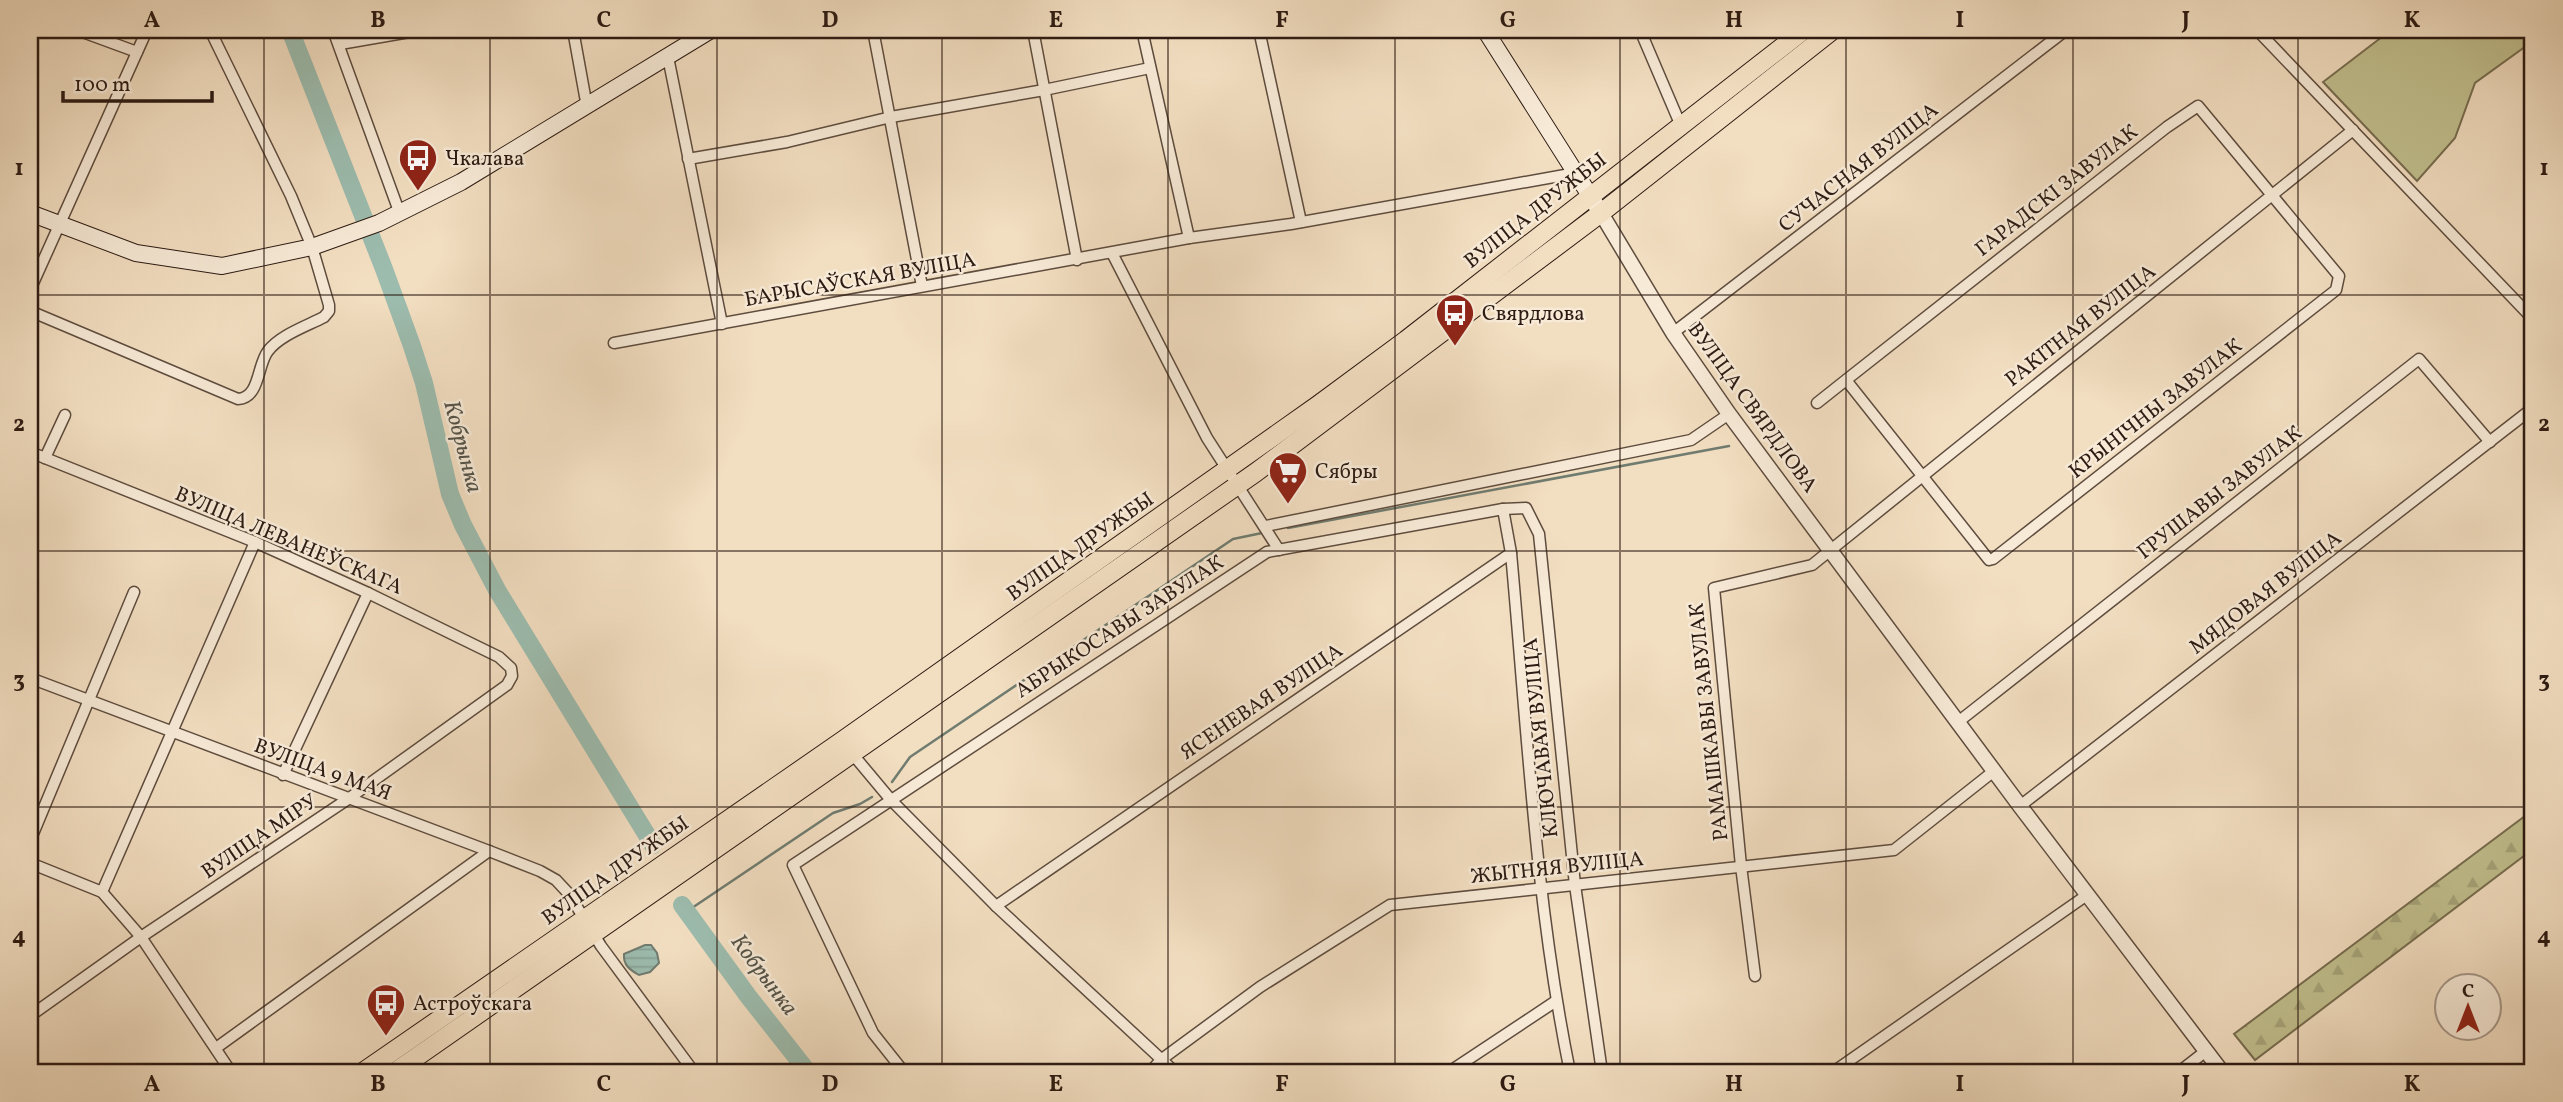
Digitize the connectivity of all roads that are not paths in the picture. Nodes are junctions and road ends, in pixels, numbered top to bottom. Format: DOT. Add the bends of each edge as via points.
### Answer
graph roads {
  1 [pos="76,30"];
  2 [pos="147,30"];
  3 [pos="210,30"];
  4 [pos="333,30"];
  5 [pos="421,30"];
  6 [pos="573,30"];
  7 [pos="711,30"];
  8 [pos="873,30"];
  9 [pos="1033,30"];
  10 [pos="1142,30"];
  11 [pos="1259,30"];
  12 [pos="1485,30"];
  13 [pos="1640,30"];
  14 [pos="1804,30"];
  15 [pos="1833,30"];
  16 [pos="2066,30"];
  17 [pos="2258,30"];
  18 [pos="340,44"];
  19 [pos="137,52"];
  20 [pos="668,57"];
  21 [pos="1150,68"];
  22 [pos="1044,90"];
  23 [pos="587,107"];
  24 [pos="891,117"];
  25 [pos="1681,126"];
  26 [pos="2353,130"];
  27 [pos="688,159"];
  28 [pos="1576,173"];
  29 [pos="1590,196"];
  30 [pos="2274,196"];
  31 [pos="30,213"];
  32 [pos="1601,213"];
  33 [pos="400,214"];
  34 [pos="1301,222"];
  35 [pos="59,224"];
  36 [pos="1189,238"];
  37 [pos="312,247"];
  38 [pos="1112,253"];
  39 [pos="1077,260"];
  40 [pos="1516,276"];
  41 [pos="922,286"];
  42 [pos="30,290"];
  43 [pos="30,311"];
  44 [pos="2533,319"];
  45 [pos="722,324"];
  46 [pos="1673,333"];
  47 [pos="614,343"];
  48 [pos="1846,380"];
  49 [pos="1817,403"];
  50 [pos="2533,408"];
  51 [pos="1729,414"];
  52 [pos="65,415"];
  53 [pos="2490,442"];
  54 [pos="30,452"];
  55 [pos="45,458"];
  56 [pos="1922,476"];
  57 [pos="1233,477"];
  58 [pos="1503,509"];
  59 [pos="1266,526"];
  60 [pos="255,542"];
  61 [pos="1830,548"];
  62 [pos="1279,550"];
  63 [pos="1511,553"];
  64 [pos="134,592"];
  65 [pos="368,593"];
  66 [pos="30,678"];
  67 [pos="507,685"];
  68 [pos="88,700"];
  69 [pos="1958,722"];
  70 [pos="171,733"];
  71 [pos="847,748"];
  72 [pos="1994,771"];
  73 [pos="283,775"];
  74 [pos="348,799"];
  75 [pos="891,800"];
  76 [pos="2020,806"];
  77 [pos="30,841"];
  78 [pos="489,851"];
  79 [pos="30,863"];
  80 [pos="666,863"];
  81 [pos="1741,866"];
  82 [pos="1575,885"];
  83 [pos="1541,888"];
  84 [pos="102,892"];
  85 [pos="2087,895"];
  86 [pos="996,906"];
  87 [pos="583,920"];
  88 [pos="594,935"];
  89 [pos="141,937"];
  90 [pos="1755,976"];
  91 [pos="499,999"];
  92 [pos="1556,1001"];
  93 [pos="30,1016"];
  94 [pos="216,1048"];
  95 [pos="2206,1052"];
  96 [pos="1162,1059"];
  97 [pos="1465,1062"];
  98 [pos="690,1071"];
  99 [pos="230,1072"];
  100 [pos="363,1072"];
  101 [pos="395,1072"];
  102 [pos="904,1072"];
  103 [pos="1150,1072"];
  104 [pos="1175,1072"];
  105 [pos="1449,1072"];
  106 [pos="1472,1072"];
  107 [pos="1570,1072"];
  108 [pos="1602,1072"];
  109 [pos="1833,1072"];
  110 [pos="2179,1072"];
  111 [pos="2222,1072"];
  1 -- 19 [label="street"];
  2 -- 19 [label="street"];
  3 -- 37 [label="street"];
  4 -- 18 [label="street"];
  5 -- 18 [label="street"];
  6 -- 23 [label="street"];
  7 -- 20 [label="main road"];
  8 -- 24 [label="street"];
  9 -- 22 [label="street"];
  10 -- 21 [label="street"];
  11 -- 34 [label="street"];
  12 -- 28 [label="main road, ВУЛІЦА СВЯРДЛОВА"];
  13 -- 25 [label="street"];
  14 -- 25 [label="main road, ВУЛІЦА ДРУЖБЫ"];
  15 -- 32 [label="main road, ВУЛІЦА ДРУЖБЫ"];
  16 -- 46 [label="street, СУЧАСНАЯ ВУЛІЦА"];
  17 -- 26 [label="street"];
  18 -- 33 [label="street"];
  19 -- 35 [label="street"];
  20 -- 23 [label="main road"];
  20 -- 27 [label="street"];
  21 -- 22 [label="street"];
  21 -- 36 [label="street"];
  22 -- 24 [label="street"];
  22 -- 39 [label="street"];
  23 -- 33 [label="main road"];
  24 -- 27 [label="street" via="788,142"];
  24 -- 41 [label="street"];
  25 -- 29 [label="main road, ВУЛІЦА ДРУЖБЫ"];
  25 -- 32 [label="main road" via="1602,197"];
  26 -- 30 [label="street, РАКІТНАЯ ВУЛІЦА"];
  26 -- 44 [label="street"];
  27 -- 45 [label="street"];
  28 -- 29 [label="main road, ВУЛІЦА СВЯРДЛОВА"];
  28 -- 34 [label="street, БАРЫСАЎСКАЯ ВУЛІЦА"];
  29 -- 32 [label="main road, ВУЛІЦА СВЯРДЛОВА"];
  29 -- 40 [label="main road" via="1587,212"];
  29 -- 57 [label="main road, ВУЛІЦА ДРУЖБЫ" via="1318,405"];
  30 -- 48 [label="street, ГАРАДСКІ ЗАВУЛАК" via="2198,106"];
  30 -- 56 [label="street, РАКІТНАЯ ВУЛІЦА"];
  30 -- 56 [label="street, КРЫНІЧНЫ ЗАВУЛАК" via="2339,276 2336,290 1993,559 1989,560"];
  31 -- 35 [label="main road"];
  32 -- 40 [label="main road, ВУЛІЦА ДРУЖБЫ"];
  32 -- 46 [label="street, ВУЛІЦА СВЯРДЛОВА"];
  33 -- 37 [label="main road"];
  34 -- 36 [label="street, БАРЫСАЎСКАЯ ВУЛІЦА"];
  35 -- 37 [label="main road" via="136,253 222,266"];
  35 -- 42 [label="street"];
  36 -- 38 [label="street, БАРЫСАЎСКАЯ ВУЛІЦА"];
  37 -- 43 [label="street" via="328,311 266,352 245,398 237,399"];
  38 -- 39 [label="street, БАРЫСАЎСКАЯ ВУЛІЦА"];
  38 -- 57 [label="street" via="1185,396"];
  39 -- 41 [label="street, БАРЫСАЎСКАЯ ВУЛІЦА"];
  40 -- 57 [label="main road, ВУЛІЦА ДРУЖБЫ" via="1406,361"];
  41 -- 45 [label="street, БАРЫСАЎСКАЯ ВУЛІЦА"];
  45 -- 47 [label="street, БАРЫСАЎСКАЯ ВУЛІЦА"];
  46 -- 51 [label="street, ВУЛІЦА СВЯРДЛОВА"];
  48 -- 49 [label="street, ГАРАДСКІ ЗАВУЛАК"];
  48 -- 56 [label="street"];
  50 -- 53 [label="street, МЯДОВАЯ ВУЛІЦА"];
  51 -- 59 [label="street" via="1691,440"];
  51 -- 61 [label="street, ВУЛІЦА СВЯРДЛОВА"];
  52 -- 55 [label="street"];
  53 -- 69 [label="street, ГРУШАВЫ ЗАВУЛАК" via="2418,359"];
  53 -- 76 [label="street, МЯДОВАЯ ВУЛІЦА"];
  54 -- 55 [label="street, ВУЛІЦА ЛЕВАНЕЎСКАГА"];
  55 -- 60 [label="street, ВУЛІЦА ЛЕВАНЕЎСКАГА"];
  56 -- 61 [label="street, РАКІТНАЯ ВУЛІЦА"];
  57 -- 59 [label="street"];
  57 -- 71 [label="main road, ВУЛІЦА ДРУЖБЫ" via="926,682"];
  57 -- 71 [label="main road, ВУЛІЦА ДРУЖБЫ" via="1149,546"];
  58 -- 62 [label="street, АБРЫКОСАВЫ ЗАВУЛАК"];
  58 -- 63 [label="street"];
  58 -- 82 [label="street, КЛЮЧАВАЯ ВУЛІЦА" via="1526,508 1539,534"];
  59 -- 62 [label="street"];
  60 -- 65 [label="street, ВУЛІЦА ЛЕВАНЕЎСКАГА"];
  60 -- 70 [label="street"];
  61 -- 69 [label="street, ВУЛІЦА СВЯРДЛОВА"];
  61 -- 81 [label="street, РАМАШКАВЫ ЗАВУЛАК" via="1812,565 1714,588"];
  62 -- 75 [label="street, АБРЫКОСАВЫ ЗАВУЛАК" via="1268,552"];
  63 -- 83 [label="street, КЛЮЧАВАЯ ВУЛІЦА"];
  63 -- 86 [label="street, ЯСЕНЕВАЯ ВУЛІЦА"];
  64 -- 68 [label="street"];
  65 -- 67 [label="street, ВУЛІЦА ЛЕВАНЕЎСКАГА" via="506,662 512,676"];
  65 -- 73 [label="street"];
  66 -- 68 [label="street, ВУЛІЦА 9 МАЯ"];
  67 -- 74 [label="street, ВУЛІЦА МІРУ"];
  68 -- 70 [label="street, ВУЛІЦА 9 МАЯ"];
  68 -- 77 [label="street"];
  69 -- 72 [label="street, ВУЛІЦА СВЯРДЛОВА"];
  70 -- 73 [label="street, ВУЛІЦА 9 МАЯ"];
  70 -- 84 [label="street"];
  71 -- 75 [label="street"];
  71 -- 80 [label="main road, ВУЛІЦА ДРУЖБЫ"];
  71 -- 88 [label="main road, ВУЛІЦА ДРУЖБЫ"];
  72 -- 76 [label="street, ВУЛІЦА СВЯРДЛОВА"];
  72 -- 81 [label="street, ЖЫТНЯЯ ВУЛІЦА" via="1894,850"];
  73 -- 74 [label="street, ВУЛІЦА 9 МАЯ"];
  74 -- 78 [label="street, ВУЛІЦА 9 МАЯ"];
  74 -- 89 [label="street, ВУЛІЦА МІРУ"];
  75 -- 86 [label="street"];
  75 -- 102 [label="street, АБРЫКОСАВЫ ЗАВУЛАК" via="793,865 873,1033"];
  76 -- 85 [label="street, ВУЛІЦА СВЯРДЛОВА"];
  78 -- 87 [label="street, ВУЛІЦА 9 МАЯ" via="556,880"];
  78 -- 94 [label="street"];
  79 -- 84 [label="street"];
  80 -- 87 [label="main road, ВУЛІЦА ДРУЖБЫ"];
  80 -- 88 [label="main road" via="598,916"];
  81 -- 82 [label="street, ЖЫТНЯЯ ВУЛІЦА"];
  81 -- 90 [label="street, РАМАШКАВЫ ЗАВУЛАК"];
  82 -- 83 [label="street, ЖЫТНЯЯ ВУЛІЦА"];
  82 -- 108 [label="street, КЛЮЧАВАЯ ВУЛІЦА"];
  83 -- 92 [label="street, КЛЮЧАВАЯ ВУЛІЦА"];
  83 -- 96 [label="street, ЖЫТНЯЯ ВУЛІЦА" via="1390,905 1260,987"];
  84 -- 89 [label="street"];
  85 -- 95 [label="street, ВУЛІЦА СВЯРДЛОВА"];
  85 -- 109 [label="street"];
  86 -- 96 [label="street"];
  87 -- 88 [label="street, ВУЛІЦА 9 МАЯ"];
  87 -- 91 [label="main road" via="581,935"];
  87 -- 100 [label="main road, ВУЛІЦА ДРУЖБЫ"];
  88 -- 91 [label="main road, ВУЛІЦА ДРУЖБЫ"];
  88 -- 98 [label="street, ВУЛІЦА 9 МАЯ"];
  89 -- 93 [label="street, ВУЛІЦА МІРУ"];
  89 -- 94 [label="street"];
  91 -- 101 [label="main road, ВУЛІЦА ДРУЖБЫ"];
  92 -- 97 [label="street"];
  92 -- 107 [label="street, КЛЮЧАВАЯ ВУЛІЦА"];
  94 -- 99 [label="street"];
  95 -- 110 [label="street"];
  95 -- 111 [label="street, ВУЛІЦА СВЯРДЛОВА"];
  96 -- 103 [label="street, ЖЫТНЯЯ ВУЛІЦА"];
  96 -- 104 [label="street"];
  97 -- 105 [label="street"];
  97 -- 106 [label="street"];
}
